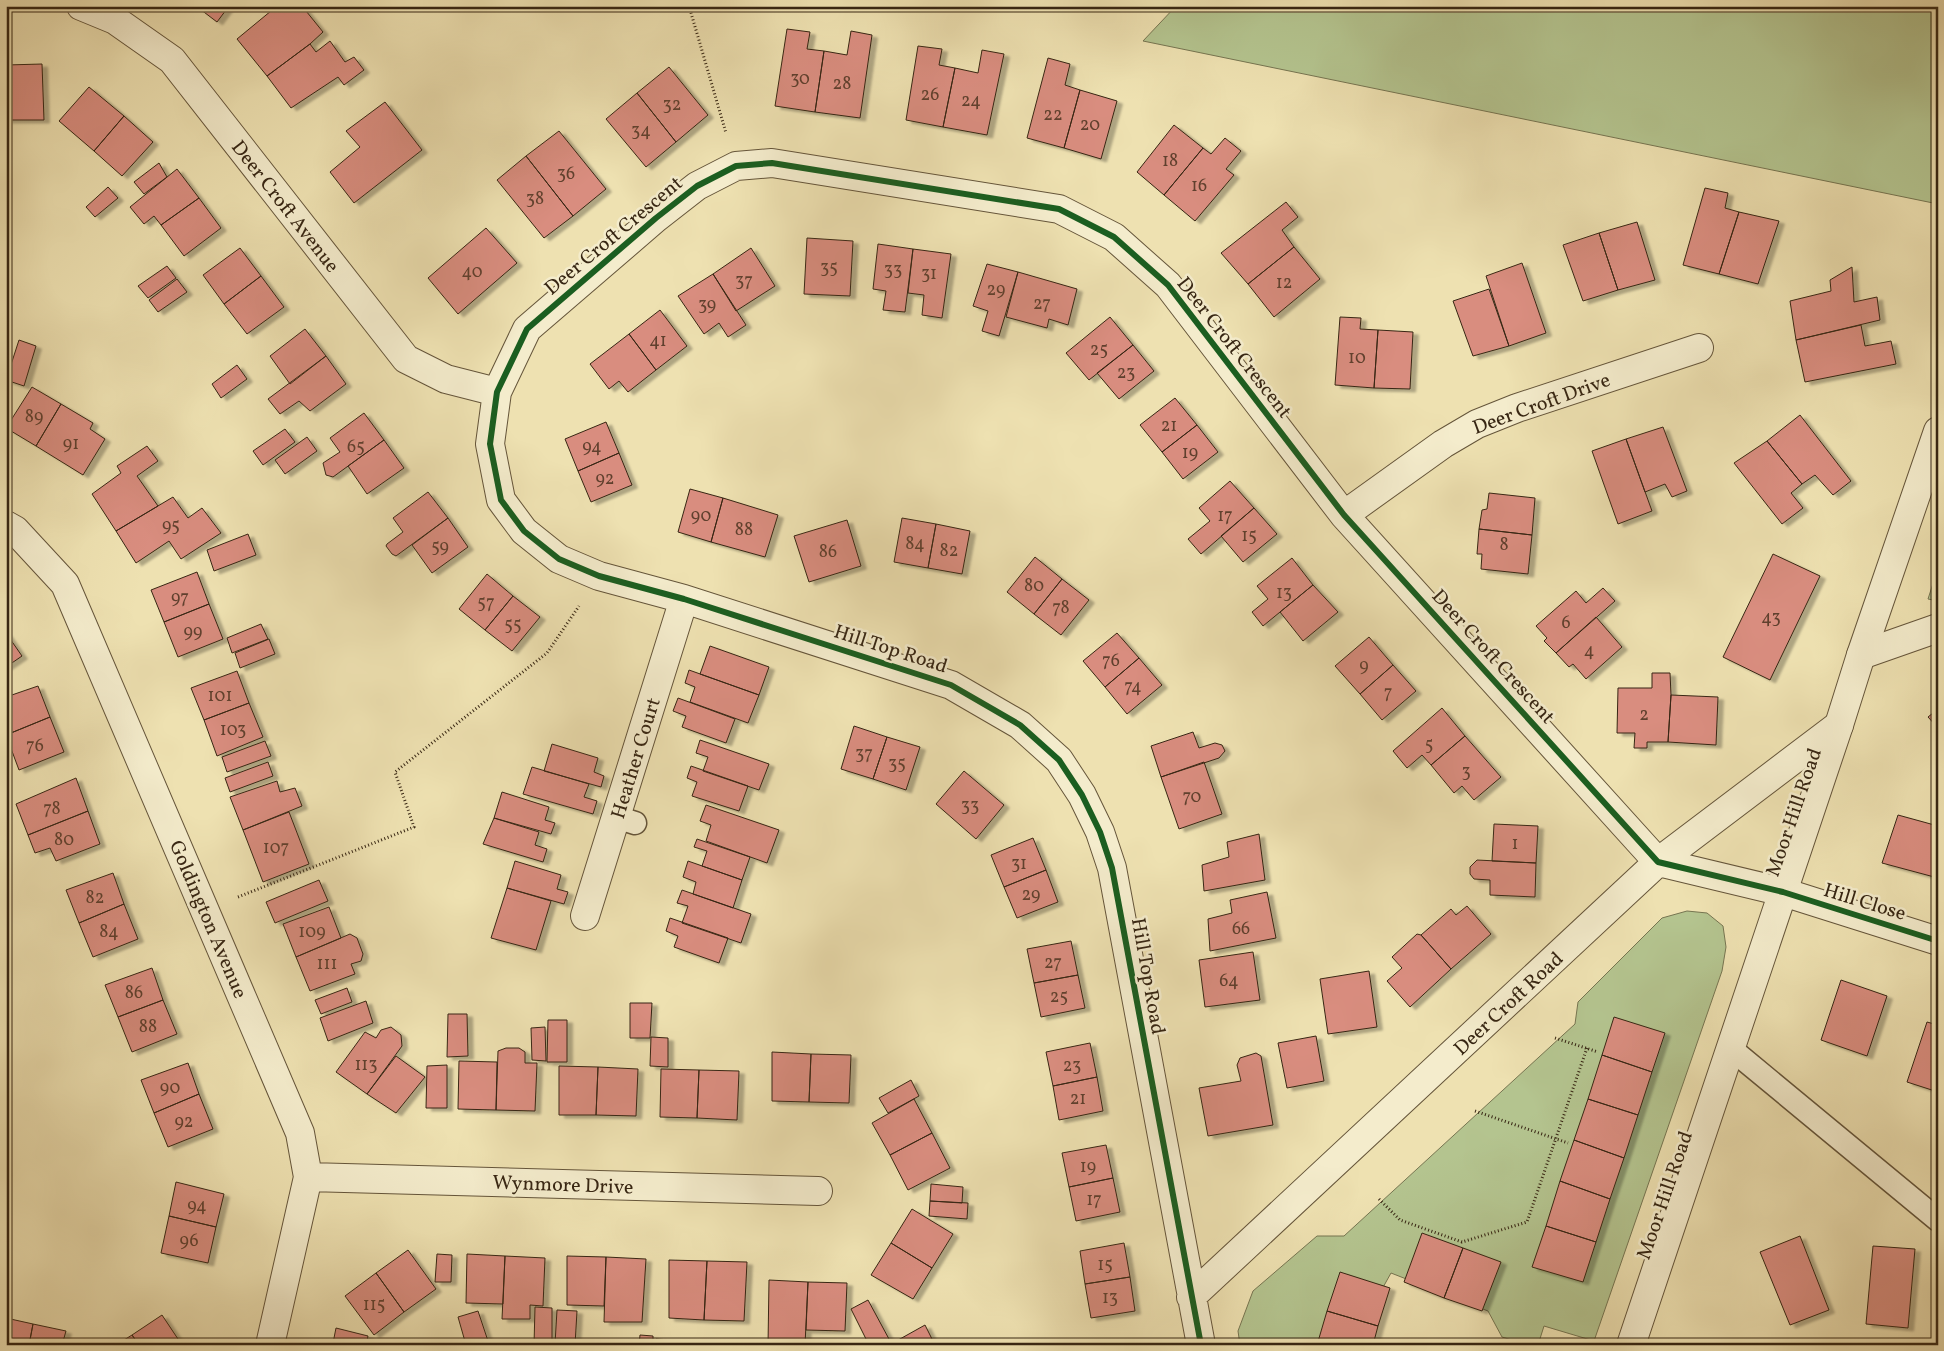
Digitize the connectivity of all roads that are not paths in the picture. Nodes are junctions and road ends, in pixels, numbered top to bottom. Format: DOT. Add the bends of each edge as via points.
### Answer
graph roads {
  1 [pos="81,6"];
  2 [pos="1699,348"];
  3 [pos="497,392"];
  4 [pos="1938,431"];
  5 [pos="1344,515"];
  6 [pos="6,524"];
  7 [pos="684,599"];
  8 [pos="1938,628"];
  9 [pos="1860,655"];
  10 [pos="1839,725"];
  11 [pos="1658,862"];
  12 [pos="1783,892"];
  13 [pos="585,916"];
  14 [pos="1938,941"];
  15 [pos="1730,1048"];
  16 [pos="308,1177"];
  17 [pos="818,1191"];
  18 [pos="1938,1220"];
  19 [pos="1191,1298"];
  20 [pos="270,1345"];
  21 [pos="1201,1345"];
  22 [pos="1631,1345"];
  1 -- 3 [label="street, Deer Croft Avenue" via="115,20 172,60 406,359 446,379"];
  2 -- 5 [label="street, Deer Croft Drive" via="1477,424 1443,444"];
  3 -- 5 [label="street, Deer Croft Crescent" via="527,329 656,218 698,186 736,166 772,163 1059,209 1114,237 1168,284"];
  3 -- 7 [label="street, Hill Top Road" via="490,444 501,500 524,531 559,559 599,576"];
  4 -- 9 [label="street, Moor Hill Road"];
  5 -- 11 [label="street, Deer Croft Crescent"];
  6 -- 16 [label="street, Goldington Avenue" via="65,584 300,1133"];
  7 -- 13 [label="street, Heather Court" via="640,711 625,820"];
  7 -- 19 [label="street, Hill Top Road" via="951,685 1020,725 1059,760 1082,795 1100,832 1112,868"];
  8 -- 9 [label="street"];
  9 -- 10 [label="street, Moor Hill Road"];
  10 -- 11 [label="street, Deer Croft Road"];
  10 -- 12 [label="street, Moor Hill Road"];
  11 -- 12 [label="street"];
  11 -- 19 [label="street, Deer Croft Road"];
  12 -- 14 [label="street, Hill Close"];
  12 -- 15 [label="street, Moor Hill Road"];
  15 -- 18 [label="lane"];
  15 -- 22 [label="street, Moor Hill Road"];
  16 -- 17 [label="street, Wynmore Drive"];
  16 -- 20 [label="street, Goldington Avenue"];
  19 -- 21 [label="street, Hill Top Road"];
}
